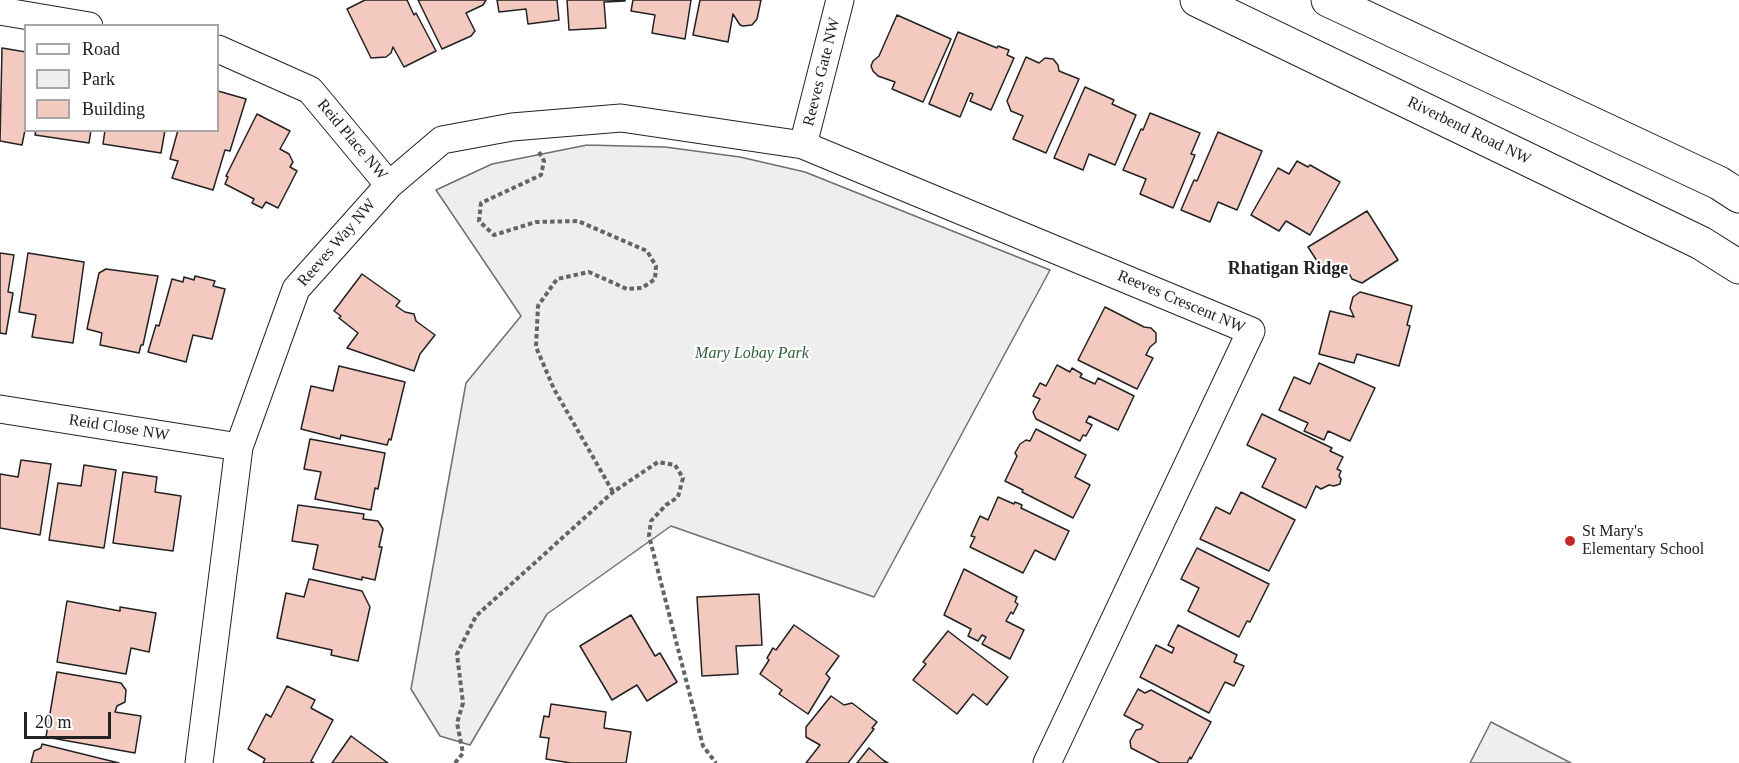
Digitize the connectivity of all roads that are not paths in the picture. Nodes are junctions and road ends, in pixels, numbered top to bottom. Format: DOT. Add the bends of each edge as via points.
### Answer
graph roads {
  1 [pos="840,0"];
  2 [pos="1197,0"];
  3 [pos="1328,0"];
  4 [pos="0,11"];
  5 [pos="76,24"];
  6 [pos="219,49"];
  7 [pos="803,145"];
  8 [pos="389,184"];
  9 [pos="1739,196"];
  10 [pos="1739,267"];
  11 [pos="0,409"];
  12 [pos="239,447"];
  13 [pos="199,763"];
  14 [pos="1047,763"];
  1 -- 7 [label="street, Reeves Gate NW"];
  2 -- 10 [label="main road, Riverbend Road NW" via="1691,237"];
  3 -- 9 [label="main road" via="1719,183"];
  4 -- 5 [label="street"];
  6 -- 8 [label="street, Reid Place NW" via="310,90"];
  7 -- 8 [label="street, Reeves Way NW" via="621,118 512,127 442,140"];
  7 -- 14 [label="street, Reeves Crescent NW" via="1251,331"];
  8 -- 12 [label="street, Reeves Way NW" via="296,289"];
  11 -- 12 [label="street, Reid Close NW"];
  12 -- 13 [label="street, Reeves Way NW"];
}
